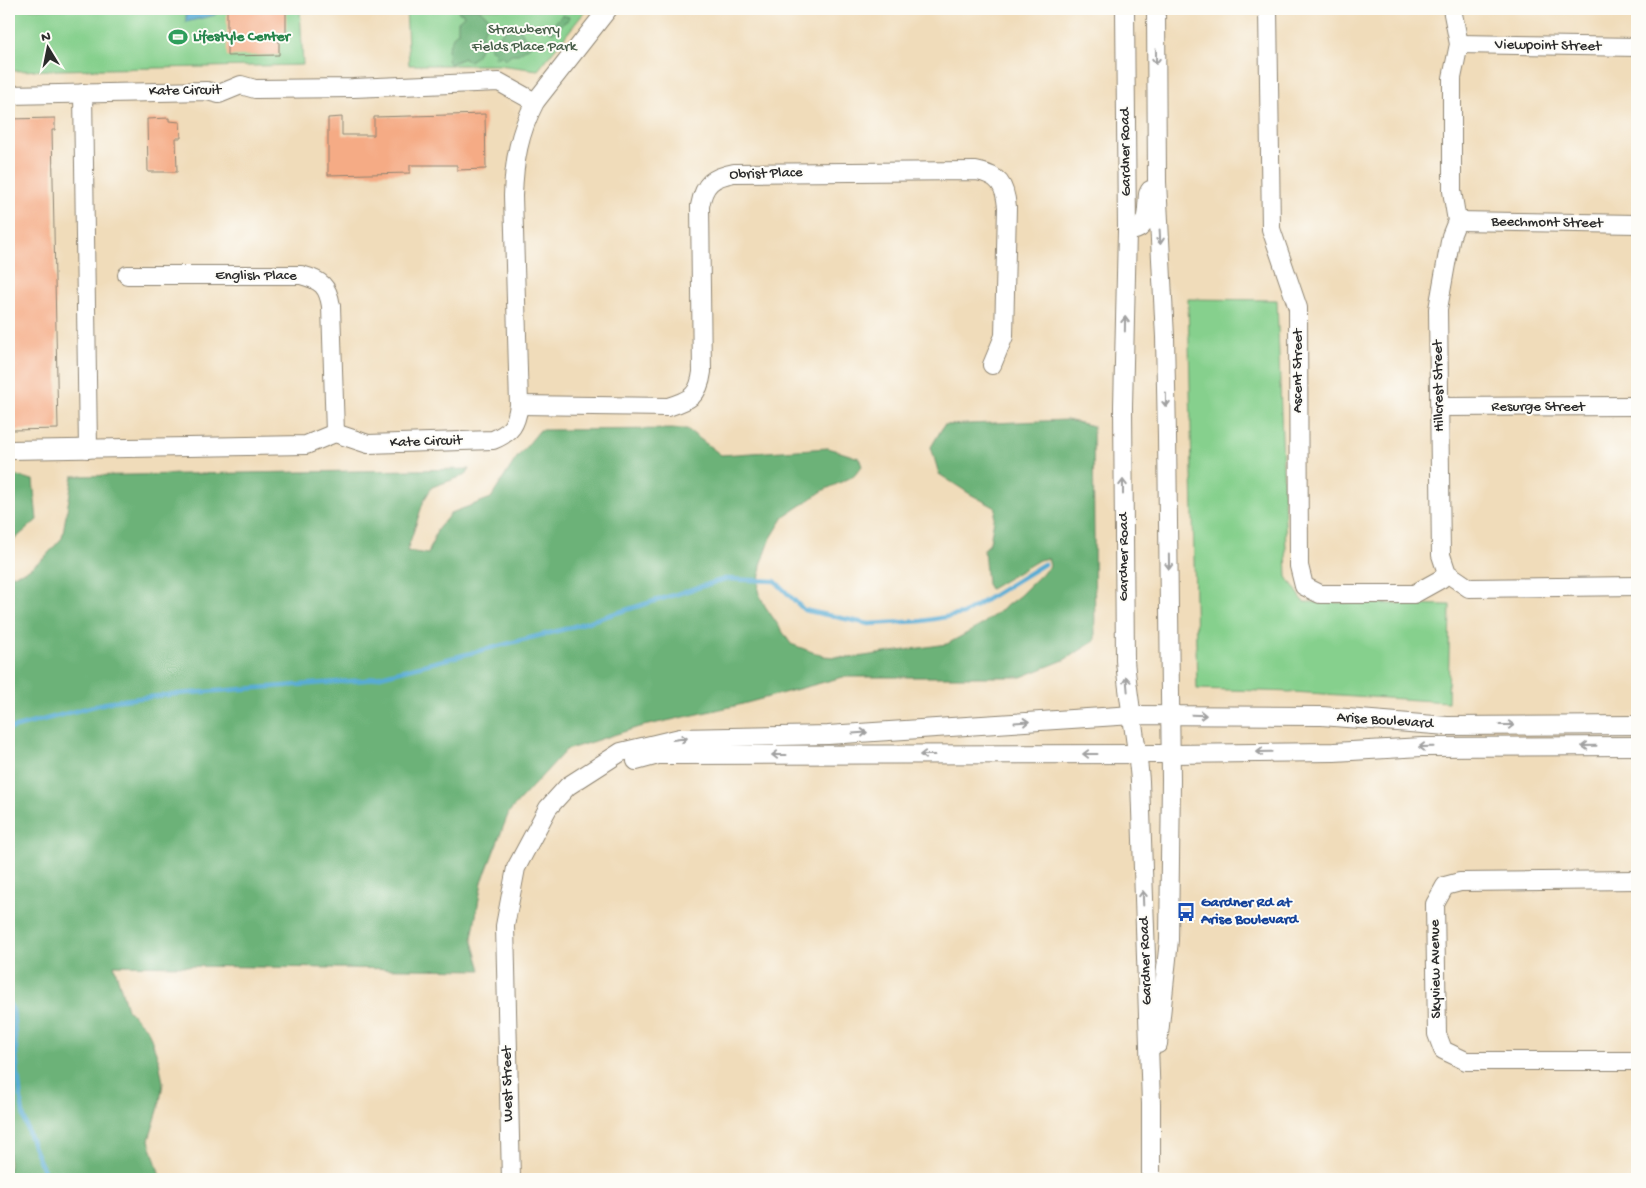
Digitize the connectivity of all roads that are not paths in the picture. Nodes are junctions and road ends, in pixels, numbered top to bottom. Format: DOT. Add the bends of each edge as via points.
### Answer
graph roads {
  1 [pos="608,9"];
  2 [pos="1125,9"];
  3 [pos="1156,9"];
  4 [pos="1268,9"];
  5 [pos="1452,9"];
  6 [pos="1459,44"];
  7 [pos="1637,47"];
  8 [pos="83,93"];
  9 [pos="9,95"];
  10 [pos="535,102"];
  11 [pos="1157,182"];
  12 [pos="1457,221"];
  13 [pos="1637,224"];
  14 [pos="1127,231"];
  15 [pos="127,275"];
  16 [pos="992,365"];
  17 [pos="519,405"];
  18 [pos="1637,406"];
  19 [pos="1440,407"];
  20 [pos="335,433"];
  21 [pos="88,449"];
  22 [pos="9,450"];
  23 [pos="1448,573"];
  24 [pos="1637,586"];
  25 [pos="1133,715"];
  26 [pos="1170,715"];
  27 [pos="1637,725"];
  28 [pos="828,735"];
  29 [pos="1637,746"];
  30 [pos="1138,754"];
  31 [pos="1171,754"];
  32 [pos="828,755"];
  33 [pos="548,808"];
  34 [pos="1637,880"];
  35 [pos="1637,1061"];
  36 [pos="1151,1104"];
  37 [pos="511,1179"];
  38 [pos="1151,1179"];
  1 -- 10 [label="street, Kate Circuit"];
  2 -- 14 [label="street, Gardner Road"];
  3 -- 11 [label="street, Gardner Road, one-way"];
  4 -- 23 [label="street, Ascent Street" via="1271,229 1298,308 1299,566 1304,586 1320,594 1414,594"];
  5 -- 6 [label="street, Hillcrest Street"];
  6 -- 7 [label="street, Viewpoint Street"];
  6 -- 12 [label="street, Hillcrest Street" via="1452,78 1452,191"];
  8 -- 9 [label="street, Kate Circuit"];
  8 -- 10 [label="street, Kate Circuit" via="208,91 218,94 241,85 254,89 353,88 499,82"];
  8 -- 21 [label="street"];
  10 -- 17 [label="street, Kate Circuit" via="527,117 514,169"];
  11 -- 14 [label="street" via="1148,194 1142,228"];
  11 -- 26 [label="street, Gardner Road, one-way" via="1165,337"];
  12 -- 13 [label="street, Beechmont Street"];
  12 -- 19 [label="street, Hillcrest Street" via="1451,236 1438,309"];
  25 -- 14 [label="street, Gardner Road, one-way" via="1127,694 1124,660 1122,407"];
  15 -- 20 [label="street, English Place" via="301,275 322,284 329,294 331,306"];
  16 -- 17 [label="street, Obrist Place" via="1004,336 1007,207 1005,191 989,173 734,173 719,176 702,192 702,372 696,393 687,401 668,407"];
  17 -- 20 [label="street, Kate Circuit" via="511,429 493,440 368,444"];
  18 -- 19 [label="street, Resurge Street"];
  19 -- 23 [label="street, Hillcrest Street" via="1441,555"];
  20 -- 21 [label="street" via="306,445"];
  21 -- 22 [label="street"];
  23 -- 24 [label="street" via="1469,588"];
  25 -- 26 [label="street, Arise Boulevard"];
  28 -- 25 [label="street, Arise Boulevard, one-way"];
  25 -- 30 [label="street, Gardner Road"];
  26 -- 27 [label="street, Arise Boulevard, one-way" via="1322,716 1447,726"];
  26 -- 31 [label="street, Gardner Road"];
  28 -- 32 [label="street"];
  33 -- 28 [label="street, Arise Boulevard, one-way" via="568,786 621,752 680,738"];
  29 -- 31 [label="street, Arise Boulevard, one-way" via="1422,747 1334,752"];
  30 -- 31 [label="street, Arise Boulevard"];
  30 -- 32 [label="street, Arise Boulevard, one-way"];
  36 -- 30 [label="street, Gardner Road, one-way"];
  31 -- 36 [label="street, Gardner Road" via="1169,940"];
  32 -- 33 [label="street, Arise Boulevard, one-way" via="658,756 624,763 583,784"];
  33 -- 37 [label="street, West Street" via="516,868 506,926"];
  34 -- 35 [label="street, Skyview Avenue" via="1460,882 1445,886 1435,904 1437,1034 1443,1050 1466,1061"];
  36 -- 38 [label="street, Gardner Road"];
}
